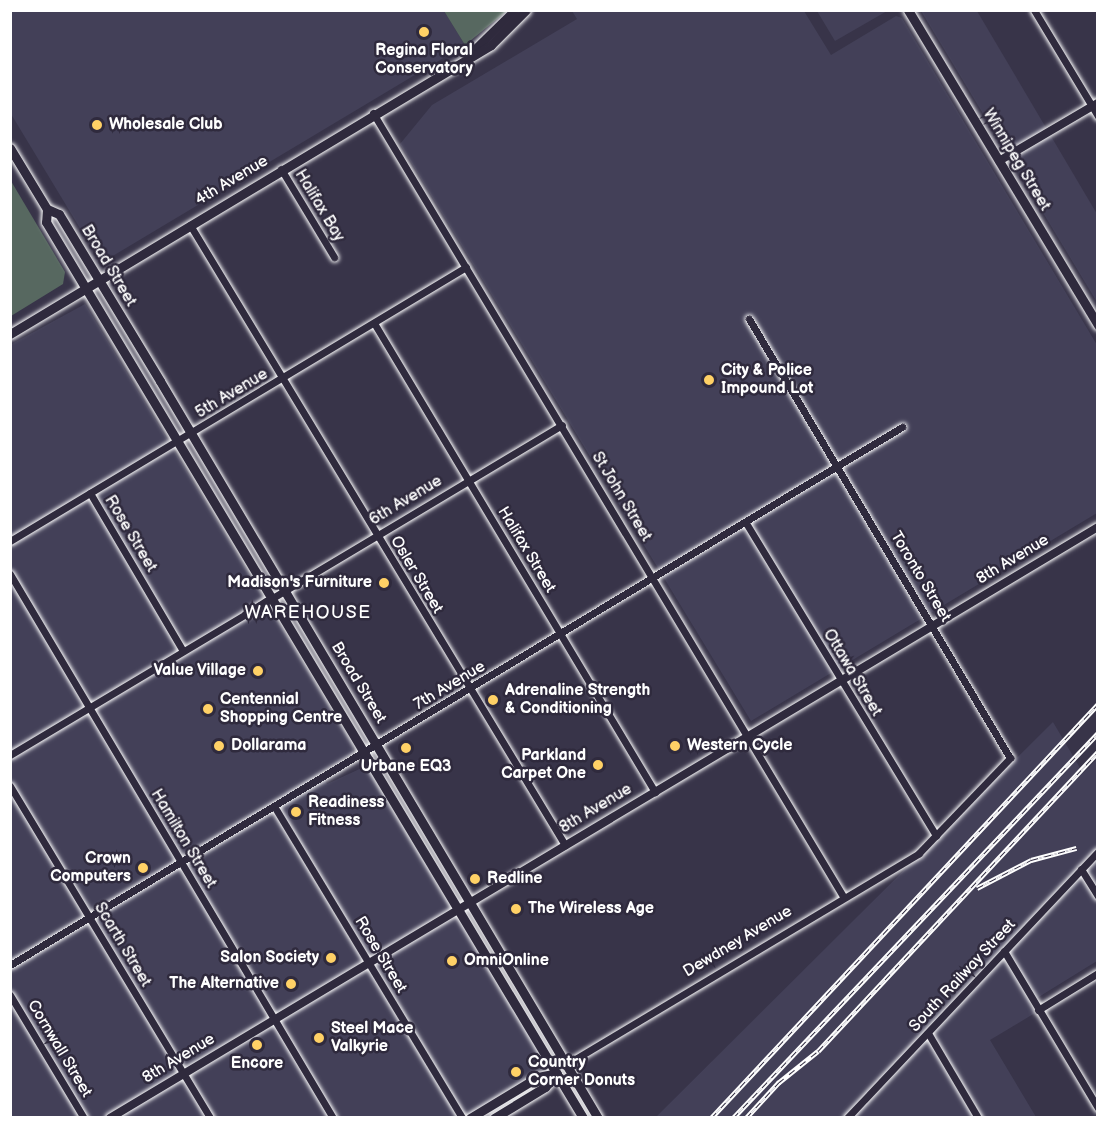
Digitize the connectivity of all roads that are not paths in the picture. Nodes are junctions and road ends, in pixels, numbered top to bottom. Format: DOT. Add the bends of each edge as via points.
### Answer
graph roads {
  1 [pos="515,10"];
  2 [pos="526,10"];
  3 [pos="908,10"];
  4 [pos="1034,10"];
  5 [pos="469,55"];
  6 [pos="1095,104"];
  7 [pos="373,113"];
  8 [pos="1098,116"];
  9 [pos="10,148"];
  10 [pos="999,161"];
  11 [pos="281,169"];
  12 [pos="47,209"];
  13 [pos="190,225"];
  14 [pos="334,257"];
  15 [pos="466,267"];
  16 [pos="99,280"];
  17 [pos="86,288"];
  18 [pos="1096,318"];
  19 [pos="749,319"];
  20 [pos="374,323"];
  21 [pos="10,334"];
  22 [pos="282,379"];
  23 [pos="562,425"];
  24 [pos="902,427"];
  25 [pos="192,433"];
  26 [pos="179,441"];
  27 [pos="838,467"];
  28 [pos="469,480"];
  29 [pos="90,493"];
  30 [pos="746,523"];
  31 [pos="1098,527"];
  32 [pos="376,536"];
  33 [pos="10,541"];
  34 [pos="10,574"];
  35 [pos="655,578"];
  36 [pos="284,590"];
  37 [pos="270,599"];
  38 [pos="933,625"];
  39 [pos="561,635"];
  40 [pos="183,651"];
  41 [pos="841,680"];
  42 [pos="470,690"];
  43 [pos="89,708"];
  44 [pos="750,735"];
  45 [pos="378,745"];
  46 [pos="365,752"];
  47 [pos="10,755"];
  48 [pos="10,786"];
  49 [pos="655,792"];
  50 [pos="274,806"];
  51 [pos="936,836"];
  52 [pos="565,845"];
  53 [pos="1098,852"];
  54 [pos="181,862"];
  55 [pos="1081,869"];
  56 [pos="843,896"];
  57 [pos="1098,896"];
  58 [pos="472,901"];
  59 [pos="458,909"];
  60 [pos="90,917"];
  61 [pos="1004,951"];
  62 [pos="369,963"];
  63 [pos="10,965"];
  64 [pos="1098,973"];
  65 [pos="10,995"];
  66 [pos="1038,1010"];
  67 [pos="276,1018"];
  68 [pos="928,1033"];
  69 [pos="567,1064"];
  70 [pos="184,1074"];
  71 [pos="556,1074"];
  72 [pos="1098,1108"];
  73 [pos="850,1116"];
  74 [pos="84,1118"];
  75 [pos="110,1118"];
  76 [pos="210,1118"];
  77 [pos="333,1118"];
  78 [pos="462,1118"];
  79 [pos="470,1118"];
  80 [pos="494,1118"];
  81 [pos="583,1118"];
  82 [pos="598,1118"];
  83 [pos="978,1118"];
  1 -- 5 [label="main road"];
  2 -- 5 [label="main road" via="507,33"];
  3 -- 10 [label="main road, Winnipeg Street"];
  4 -- 6 [label="street"];
  5 -- 7 [label="main road, 4th Avenue"];
  6 -- 8 [label="street"];
  6 -- 10 [label="street"];
  7 -- 11 [label="main road, 4th Avenue"];
  7 -- 15 [label="street, St John Street"];
  9 -- 12 [label="main road, Broad Street"];
  10 -- 18 [label="main road, Winnipeg Street"];
  11 -- 13 [label="main road, 4th Avenue"];
  11 -- 14 [label="street, Halifax Bay"];
  12 -- 16 [label="main road, Broad Street" via="59,214"];
  12 -- 17 [label="main road, Broad Street" via="46,222"];
  13 -- 16 [label="main road, 4th Avenue"];
  13 -- 22 [label="street, Osler Street"];
  15 -- 20 [label="street, 5th Avenue"];
  15 -- 23 [label="street, St John Street"];
  16 -- 17 [label="main road, 4th Avenue"];
  16 -- 25 [label="main road, Broad Street"];
  17 -- 21 [label="main road, 4th Avenue"];
  17 -- 26 [label="main road, Broad Street"];
  19 -- 27 [label="street, Toronto Street"];
  20 -- 22 [label="street, 5th Avenue"];
  20 -- 28 [label="street, Halifax Street"];
  22 -- 25 [label="street, 5th Avenue"];
  22 -- 32 [label="street, Osler Street"];
  23 -- 28 [label="street, 6th Avenue"];
  23 -- 35 [label="street, St John Street"];
  24 -- 27 [label="street, 7th Avenue"];
  25 -- 26 [label="street, 5th Avenue"];
  25 -- 36 [label="main road, Broad Street"];
  26 -- 29 [label="street, 5th Avenue"];
  26 -- 37 [label="main road, Broad Street"];
  27 -- 30 [label="street, 7th Avenue"];
  27 -- 38 [label="street, Toronto Street"];
  28 -- 32 [label="street, 6th Avenue"];
  28 -- 39 [label="street, Halifax Street"];
  29 -- 33 [label="street, 5th Avenue"];
  29 -- 40 [label="street, Rose Street"];
  30 -- 35 [label="street, 7th Avenue"];
  30 -- 41 [label="street, Ottawa Street"];
  31 -- 38 [label="street, 8th Avenue"];
  32 -- 36 [label="street, 6th Avenue"];
  32 -- 42 [label="street, Osler Street"];
  34 -- 43 [label="street, Hamilton Street"];
  35 -- 39 [label="street, 7th Avenue"];
  35 -- 44 [label="street, St John Street"];
  36 -- 37 [label="street, 6th Avenue"];
  36 -- 45 [label="main road, Broad Street"];
  37 -- 40 [label="street, 6th Avenue"];
  37 -- 46 [label="main road, Broad Street"];
  38 -- 41 [label="street, 8th Avenue"];
  38 -- 51 [label="street, Toronto Street" via="1010,758"];
  39 -- 42 [label="street, 7th Avenue"];
  39 -- 49 [label="street, Halifax Street"];
  40 -- 43 [label="street, 6th Avenue"];
  41 -- 44 [label="street, 8th Avenue"];
  41 -- 51 [label="street, Ottawa Street"];
  42 -- 45 [label="street, 7th Avenue"];
  42 -- 52 [label="street, Osler Street"];
  43 -- 47 [label="street, 6th Avenue"];
  43 -- 54 [label="street, Hamilton Street"];
  44 -- 49 [label="street, 8th Avenue"];
  44 -- 56 [label="street, St John Street"];
  45 -- 46 [label="street, 7th Avenue"];
  45 -- 58 [label="main road, Broad Street"];
  46 -- 50 [label="street, 7th Avenue"];
  46 -- 59 [label="main road, Broad Street"];
  48 -- 60 [label="street, Scarth Street"];
  49 -- 52 [label="street, 8th Avenue"];
  50 -- 54 [label="street, 7th Avenue"];
  50 -- 62 [label="street, Rose Street"];
  51 -- 56 [label="street, Dewdney Avenue" via="919,853"];
  52 -- 58 [label="street, 8th Avenue"];
  53 -- 55 [label="street, South Railway Street"];
  54 -- 60 [label="street, 7th Avenue"];
  54 -- 67 [label="street, Hamilton Street"];
  55 -- 57 [label="street"];
  55 -- 61 [label="street, South Railway Street"];
  56 -- 69 [label="street, Dewdney Avenue"];
  58 -- 59 [label="street, 8th Avenue"];
  58 -- 69 [label="main road, Broad Street"];
  59 -- 62 [label="street, 8th Avenue"];
  59 -- 71 [label="main road, Broad Street"];
  60 -- 63 [label="street, 7th Avenue"];
  60 -- 70 [label="street, Scarth Street"];
  61 -- 66 [label="street"];
  61 -- 68 [label="street, South Railway Street"];
  62 -- 67 [label="street, 8th Avenue"];
  62 -- 78 [label="street, Rose Street"];
  64 -- 66 [label="street"];
  65 -- 74 [label="street, Cornwall Street"];
  66 -- 72 [label="street"];
  67 -- 70 [label="street, 8th Avenue"];
  67 -- 77 [label="street, Hamilton Street"];
  68 -- 73 [label="street, South Railway Street"];
  68 -- 83 [label="street"];
  69 -- 71 [label="main road, Dewdney Avenue"];
  69 -- 82 [label="main road, Broad Street"];
  70 -- 75 [label="street, 8th Avenue"];
  70 -- 76 [label="street, Scarth Street"];
  71 -- 79 [label="main road, Dewdney Avenue" via="538,1077"];
  71 -- 80 [label="main road, Dewdney Avenue" via="545,1087"];
  71 -- 81 [label="main road, Broad Street"];
}
